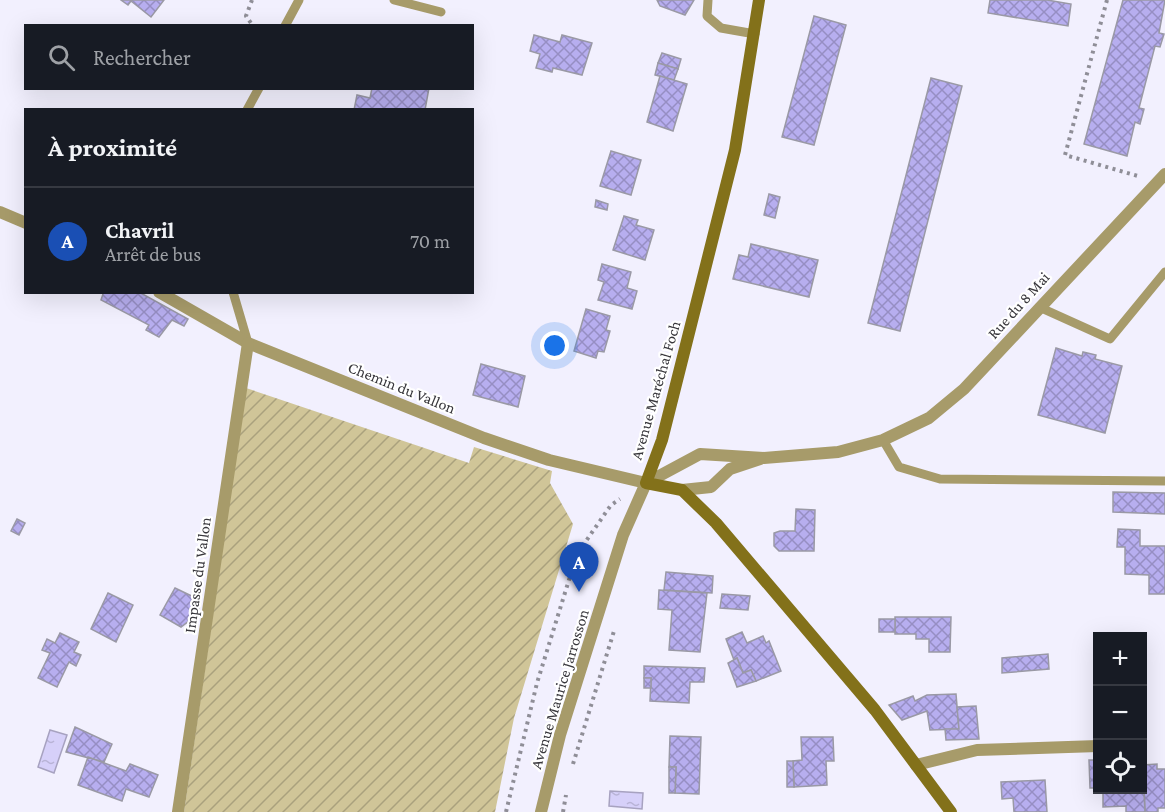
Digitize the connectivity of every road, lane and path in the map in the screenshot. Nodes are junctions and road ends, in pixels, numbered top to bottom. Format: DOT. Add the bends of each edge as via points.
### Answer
graph roads {
  1 [pos="252,0"];
  2 [pos="299,0"];
  3 [pos="394,0"];
  4 [pos="708,0"];
  5 [pos="759,0"];
  6 [pos="1107,0"];
  7 [pos="441,12"];
  8 [pos="252,24"];
  9 [pos="286,24"];
  10 [pos="755,34"];
  11 [pos="258,90"];
  12 [pos="248,108"];
  13 [pos="1161,178"];
  14 [pos="0,212"];
  15 [pos="24,221"];
  16 [pos="1165,272"];
  17 [pos="163,294"];
  18 [pos="234,294"];
  19 [pos="1039,307"];
  20 [pos="248,342"];
  21 [pos="883,440"];
  22 [pos="764,458"];
  23 [pos="1165,481"];
  24 [pos="645,483"];
  25 [pos="682,490"];
  26 [pos="1093,746"];
  27 [pos="916,765"];
  28 [pos="178,812"];
  29 [pos="507,812"];
  30 [pos="541,812"];
  31 [pos="951,812"];
  1 -- 8 [label="path" via="246,16"];
  2 -- 9 [label="lane"];
  3 -- 7 [label="lane"];
  4 -- 10 [label="lane" via="707,16 721,28"];
  5 -- 10 [label="main road, Avenue Maréchal Foch"];
  6 -- 13 [label="path" via="1065,155"];
  10 -- 24 [label="main road, Avenue Maréchal Foch" via="735,150 664,433"];
  11 -- 12 [label="lane"];
  13 -- 19 [label="street, Rue du 8 Mai"];
  14 -- 15 [label="street"];
  16 -- 19 [label="lane" via="1110,339"];
  17 -- 20 [label="street, Chemin du Vallon"];
  18 -- 20 [label="lane"];
  19 -- 21 [label="street, Rue du 8 Mai" via="964,390 929,418"];
  20 -- 24 [label="street, Chemin du Vallon" via="483,438 549,460"];
  20 -- 28 [label="street, Impasse du Vallon"];
  21 -- 22 [label="street, Rue du 8 Mai" via="838,452"];
  21 -- 23 [label="lane" via="899,467 940,479"];
  22 -- 24 [label="street, Rue du 8 Mai" via="700,454"];
  22 -- 25 [label="street, Rue du 8 Mai" via="730,469 711,487"];
  24 -- 25 [label="main road, Avenue Maréchal Foch"];
  24 -- 29 [label="path, Avenue Maurice Jarrosson" via="611,505 577,554 537,683"];
  24 -- 30 [label="street, Avenue Maurice Jarrosson" via="623,535 560,735"];
  25 -- 27 [label="main road" via="724,532 876,710"];
  26 -- 27 [label="street" via="977,750"];
  27 -- 31 [label="main road"];
}
